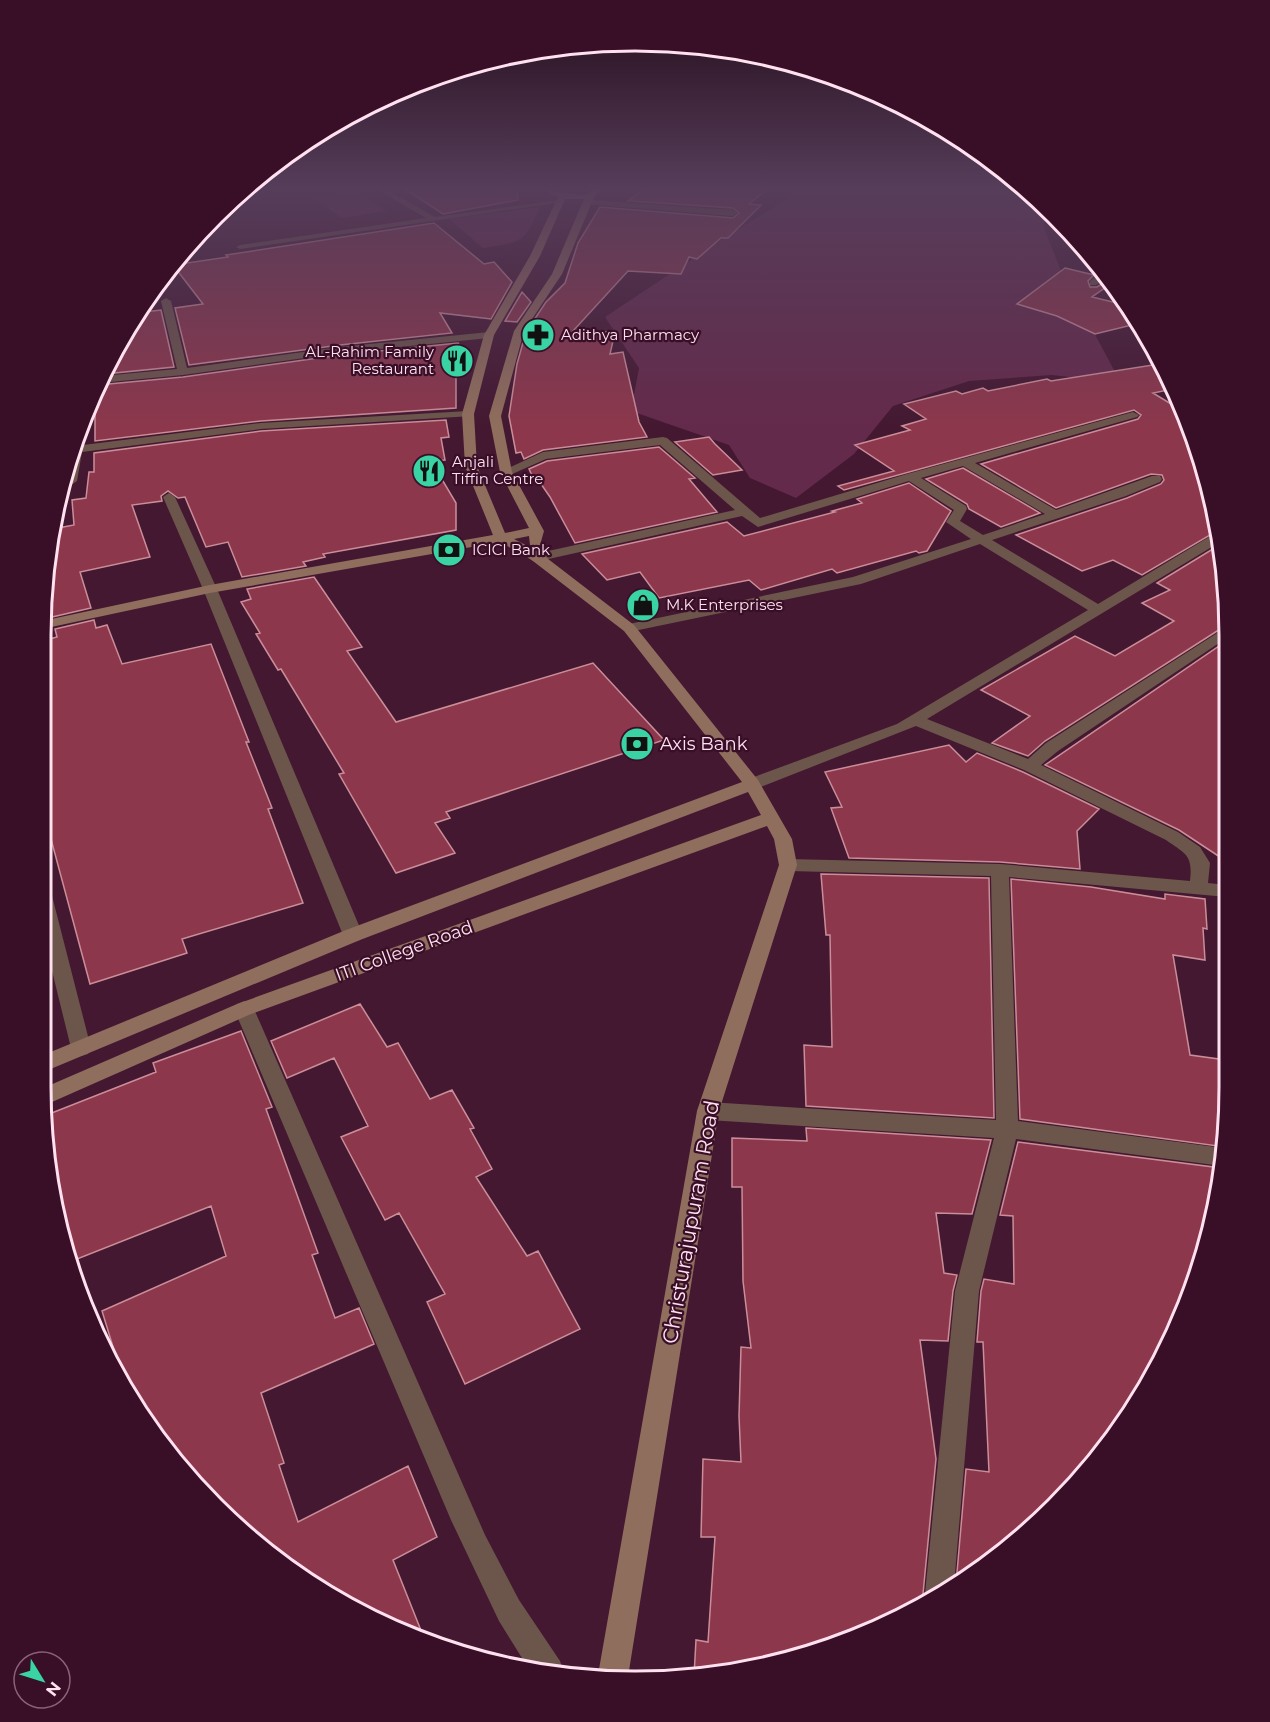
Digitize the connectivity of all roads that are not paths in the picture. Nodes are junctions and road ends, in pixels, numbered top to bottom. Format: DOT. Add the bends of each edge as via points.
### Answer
graph roads {
  1 [pos="529,266"];
  2 [pos="560,266"];
  3 [pos="1098,279"];
  4 [pos="1093,282"];
  5 [pos="166,301"];
  6 [pos="489,335"];
  7 [pos="183,372"];
  8 [pos="110,379"];
  9 [pos="468,414"];
  10 [pos="1133,415"];
  11 [pos="82,448"];
  12 [pos="964,462"];
  13 [pos="506,472"];
  14 [pos="911,477"];
  15 [pos="1156,479"];
  16 [pos="169,497"];
  17 [pos="746,511"];
  18 [pos="1055,515"];
  19 [pos="537,531"];
  20 [pos="501,537"];
  21 [pos="982,539"];
  22 [pos="1211,542"];
  23 [pos="535,556"];
  24 [pos="210,589"];
  25 [pos="1098,610"];
  26 [pos="51,623"];
  27 [pos="629,628"];
  28 [pos="1219,636"];
  29 [pos="914,720"];
  30 [pos="1030,766"];
  31 [pos="752,784"];
  32 [pos="771,818"];
  33 [pos="788,865"];
  34 [pos="1000,870"];
  35 [pos="1198,888"];
  36 [pos="1219,890"];
  37 [pos="51,928"];
  38 [pos="353,935"];
  39 [pos="244,1009"];
  40 [pos="81,1048"];
  41 [pos="51,1060"];
  42 [pos="51,1094"];
  43 [pos="708,1112"];
  44 [pos="1007,1131"];
  45 [pos="1215,1156"];
  46 [pos="940,1585"];
  47 [pos="542,1663"];
  48 [pos="614,1670"];
  1 -- 6 [label="street"];
  2 -- 13 [label="street" via="519,331 495,416"];
  3 -- 4 [label="street"];
  5 -- 7 [label="street"];
  6 -- 7 [label="street"];
  6 -- 9 [label="street"];
  7 -- 8 [label="street"];
  9 -- 11 [label="street" via="261,426"];
  9 -- 20 [label="street" via="471,466"];
  10 -- 12 [label="street"];
  12 -- 14 [label="street"];
  12 -- 18 [label="street"];
  13 -- 17 [label="street" via="543,456 663,441"];
  13 -- 19 [label="street"];
  14 -- 17 [label="street" via="758,523"];
  14 -- 21 [label="street" via="961,509 953,522"];
  15 -- 18 [label="street"];
  16 -- 24 [label="street"];
  17 -- 23 [label="street"];
  18 -- 21 [label="street"];
  19 -- 20 [label="street"];
  19 -- 23 [label="street"];
  20 -- 23 [label="street"];
  20 -- 24 [label="street"];
  21 -- 25 [label="street"];
  21 -- 27 [label="street" via="856,581"];
  22 -- 25 [label="street"];
  23 -- 27 [label="street"];
  24 -- 26 [label="street"];
  24 -- 38 [label="street"];
  25 -- 29 [label="street"];
  27 -- 31 [label="street"];
  28 -- 30 [label="street" via="1052,747"];
  29 -- 30 [label="street"];
  29 -- 31 [label="street"];
  30 -- 35 [label="street" via="1172,836 1194,851 1201,863"];
  31 -- 32 [label="street"];
  31 -- 38 [label="street, ITI College Road"];
  32 -- 33 [label="street" via="783,839"];
  32 -- 39 [label="street, ITI College Road"];
  33 -- 34 [label="street"];
  33 -- 43 [label="street, Christurajupuram Road"];
  34 -- 35 [label="street"];
  34 -- 44 [label="street"];
  35 -- 36 [label="street"];
  37 -- 40 [label="street"];
  38 -- 40 [label="street, ITI College Road"];
  39 -- 42 [label="street, ITI College Road"];
  39 -- 47 [label="street" via="459,1505 498,1590"];
  40 -- 41 [label="street, ITI College Road"];
  43 -- 44 [label="street"];
  43 -- 48 [label="street, Christurajupuram Road"];
  44 -- 45 [label="street"];
  44 -- 46 [label="street" via="967,1292"];
}
